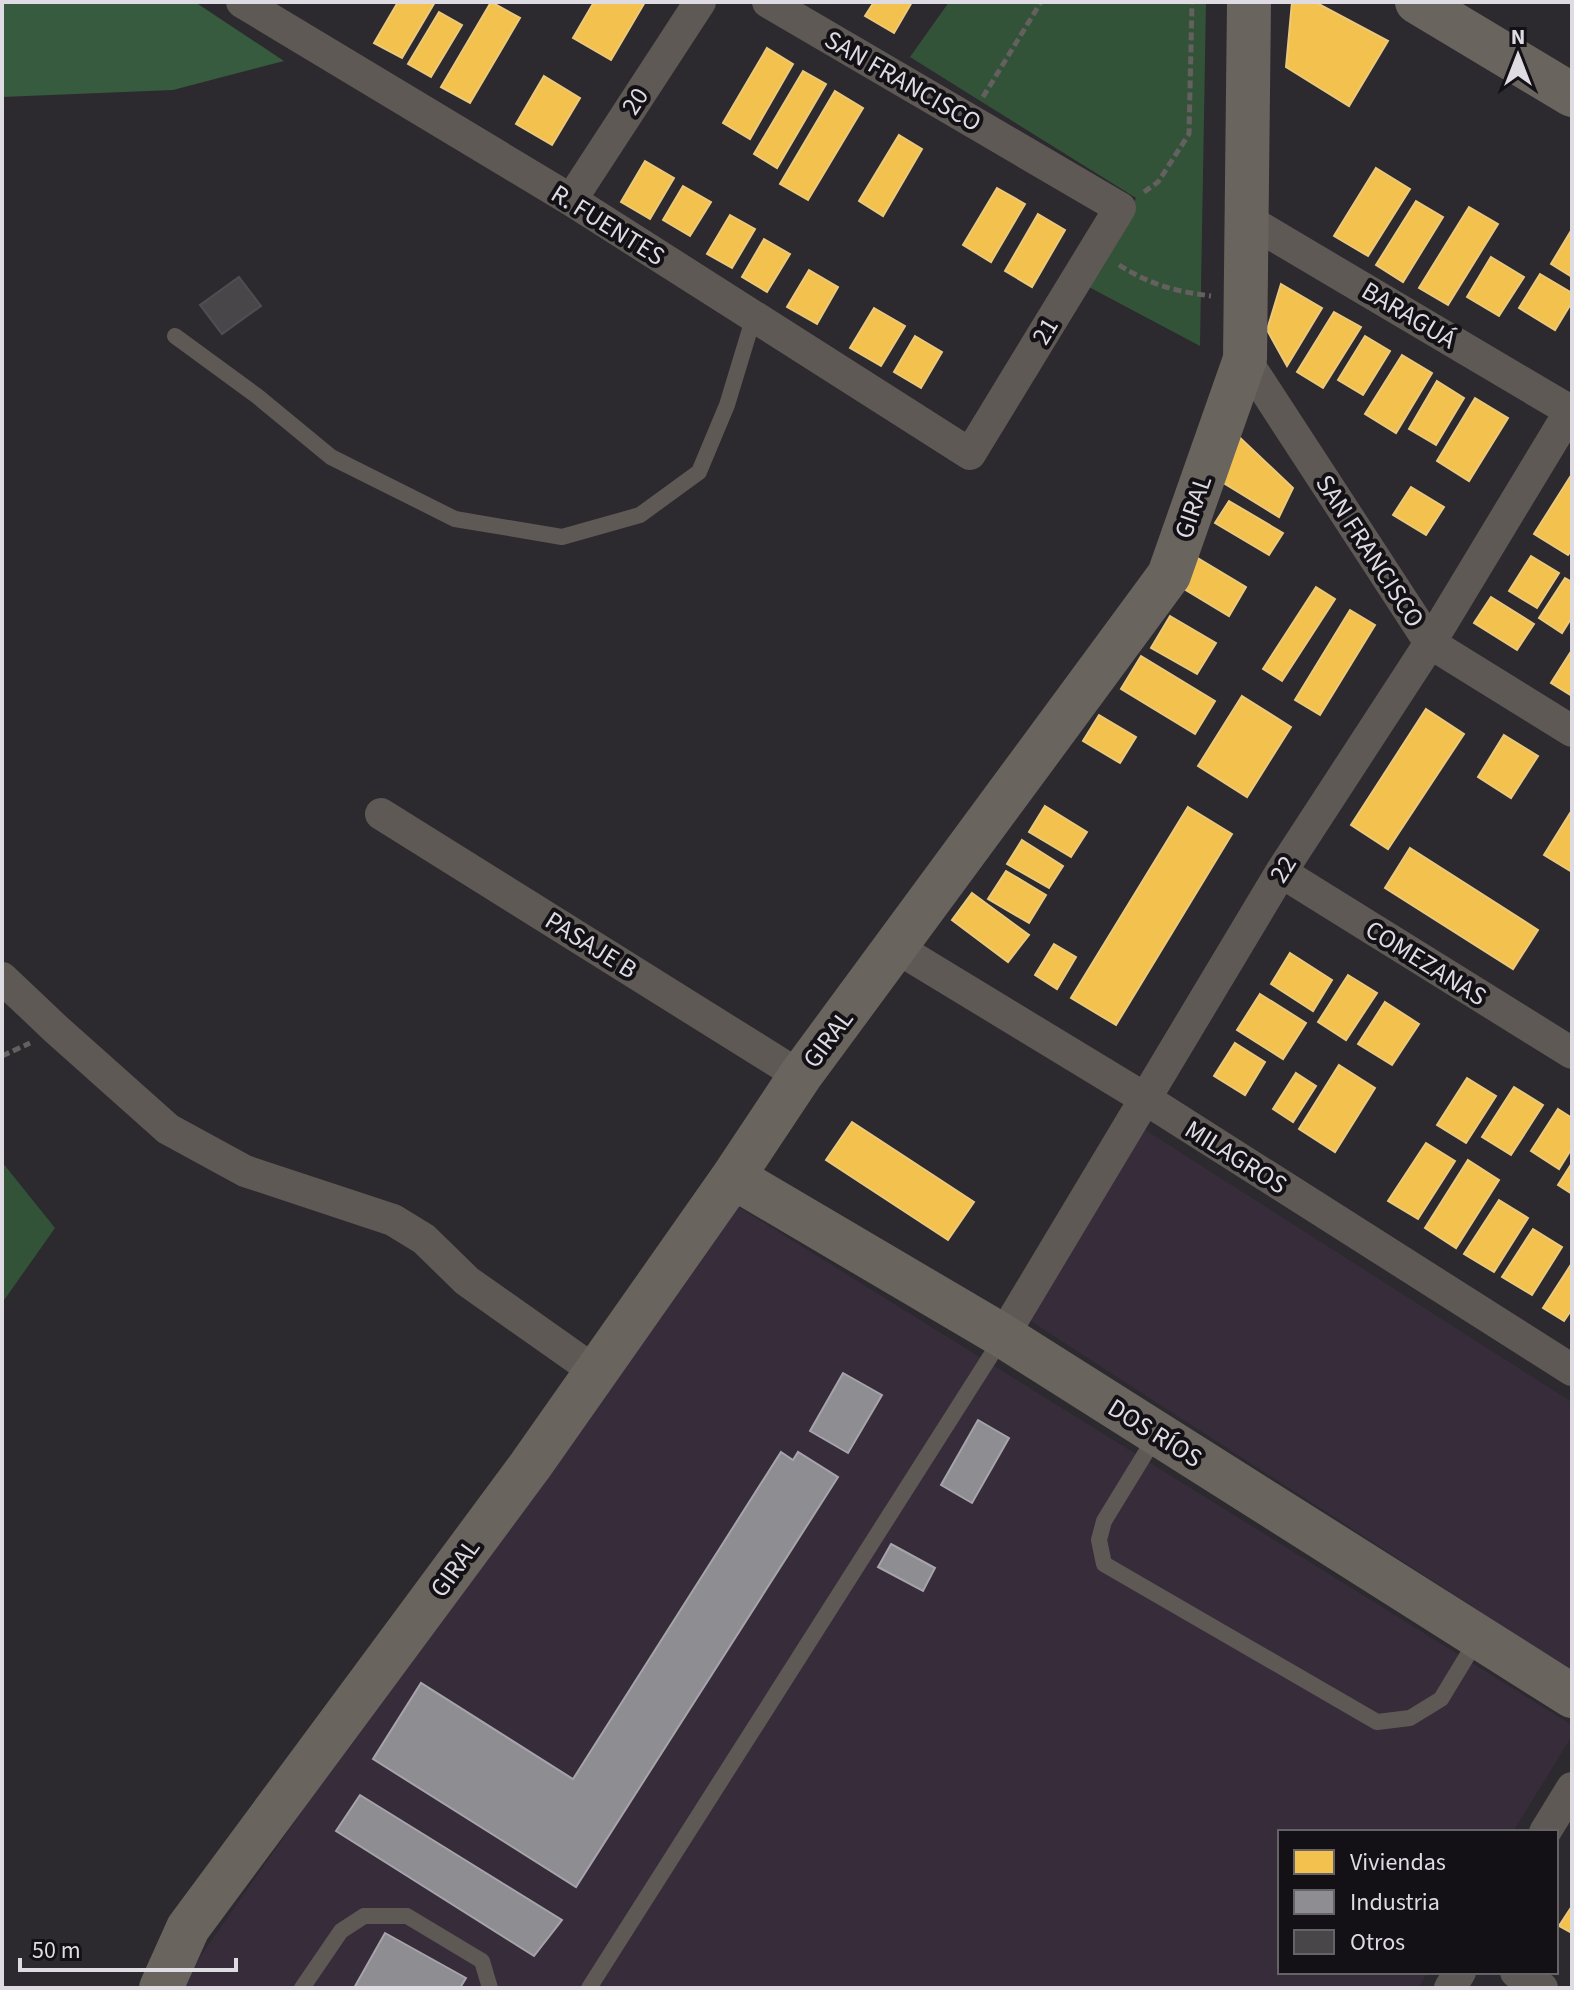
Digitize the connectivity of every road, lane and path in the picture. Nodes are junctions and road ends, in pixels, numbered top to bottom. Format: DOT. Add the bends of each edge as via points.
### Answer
graph roads {
  1 [pos="242,2"];
  2 [pos="700,2"];
  3 [pos="768,2"];
  4 [pos="1041,2"];
  5 [pos="1192,2"];
  6 [pos="1249,2"];
  7 [pos="1417,2"];
  8 [pos="1572,95"];
  9 [pos="970,120"];
  10 [pos="571,200"];
  11 [pos="1120,208"];
  12 [pos="1246,219"];
  13 [pos="1095,249"];
  14 [pos="1245,302"];
  15 [pos="754,316"];
  16 [pos="175,336"];
  17 [pos="1245,359"];
  18 [pos="1571,410"];
  19 [pos="970,454"];
  20 [pos="1430,643"];
  21 [pos="1572,731"];
  22 [pos="381,814"];
  23 [pos="1281,872"];
  24 [pos="897,948"];
  25 [pos="2,978"];
  26 [pos="1572,1053"];
  27 [pos="800,1076"];
  28 [pos="1144,1098"];
  29 [pos="733,1177"];
  30 [pos="1003,1336"];
  31 [pos="1572,1370"];
  32 [pos="596,1372"];
  33 [pos="1157,1434"];
  34 [pos="1478,1637"];
  35 [pos="1572,1696"];
  36 [pos="1572,1788"];
  37 [pos="1546,1830"];
  38 [pos="1519,1974"];
  39 [pos="161,1988"];
  40 [pos="302,1988"];
  41 [pos="490,1988"];
  42 [pos="589,1988"];
  43 [pos="1542,1988"];
  1 -- 10 [label="street, R. FUENTES"];
  2 -- 10 [label="street, 20"];
  3 -- 9 [label="street, SAN FRANCISCO"];
  4 -- 9 [label="path"];
  5 -- 11 [label="path" via="1189,134 1158,182"];
  6 -- 12 [label="street, GIRAL"];
  7 -- 8 [label="street"];
  9 -- 11 [label="street, SAN FRANCISCO"];
  10 -- 15 [label="street, R. FUENTES"];
  11 -- 13 [label="street, 21"];
  12 -- 14 [label="street, GIRAL"];
  12 -- 18 [label="street, BARAGUÁ"];
  13 -- 14 [label="path" via="1166,289"];
  13 -- 19 [label="street, 21"];
  14 -- 17 [label="street, GIRAL"];
  15 -- 16 [label="lane" via="727,405 699,472 640,515 562,537 455,519 331,457"];
  15 -- 19 [label="street, R. FUENTES"];
  17 -- 20 [label="street, SAN FRANCISCO"];
  17 -- 24 [label="street, GIRAL" via="1169,575"];
  18 -- 20 [label="street, 22"];
  20 -- 21 [label="street, SAN FRANCISCO"];
  20 -- 23 [label="street, 22"];
  22 -- 27 [label="street, PASAJE B"];
  23 -- 26 [label="street, COMEZANAS"];
  23 -- 28 [label="street, 22"];
  24 -- 27 [label="street, GIRAL"];
  24 -- 28 [label="street, MILAGROS"];
  25 -- 32 [label="street" via="168,1129 245,1171 393,1220 424,1239 467,1281"];
  27 -- 29 [label="street, GIRAL"];
  28 -- 30 [label="street, 22"];
  28 -- 31 [label="street, MILAGROS"];
  29 -- 30 [label="street, DOS RÍOS"];
  29 -- 32 [label="street, GIRAL"];
  30 -- 33 [label="street, DOS RÍOS"];
  30 -- 42 [label="lane"];
  32 -- 39 [label="street, GIRAL" via="188,1928"];
  33 -- 34 [label="street, DOS RÍOS"];
  33 -- 34 [label="lane" via="1104,1521 1099,1540 1104,1564 1377,1722 1410,1718 1441,1699"];
  34 -- 35 [label="street, DOS RÍOS"];
  36 -- 37 [label="street"];
  38 -- 43 [label="street"];
  40 -- 41 [label="lane" via="341,1931 364,1916 407,1916 482,1961"];
}
